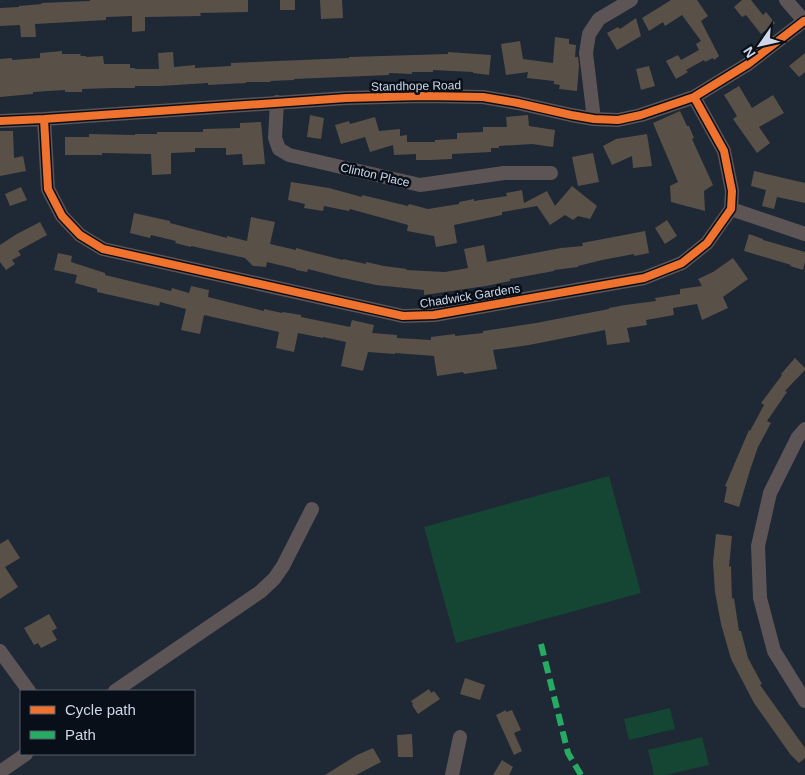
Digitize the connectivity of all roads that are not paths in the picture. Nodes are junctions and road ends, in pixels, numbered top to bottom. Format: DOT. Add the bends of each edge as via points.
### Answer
graph roads {
  1 [pos="631,0"];
  2 [pos="786,0"];
  3 [pos="805,21"];
  4 [pos="694,97"];
  5 [pos="277,102"];
  6 [pos="594,119"];
  7 [pos="44,120"];
  8 [pos="0,121"];
  9 [pos="551,173"];
  10 [pos="731,208"];
  11 [pos="805,234"];
  12 [pos="805,429"];
  13 [pos="312,509"];
  14 [pos="0,651"];
  15 [pos="28,690"];
  16 [pos="116,690"];
  17 [pos="805,701"];
  18 [pos="460,737"];
  19 [pos="25,755"];
  20 [pos="0,772"];
  21 [pos="452,775"];
  1 -- 6 [label="street" via="599,19 589,34 586,53"];
  2 -- 3 [label="street"];
  3 -- 4 [label="street, Standhope Road" via="748,64"];
  4 -- 6 [label="street, Standhope Road" via="641,115 618,120"];
  4 -- 10 [label="street" via="724,151 732,191"];
  5 -- 6 [label="street, Standhope Road" via="484,97"];
  5 -- 7 [label="street, Standhope Road"];
  5 -- 9 [label="street, Clinton Place" via="275,138 279,149 289,155 420,185 504,173"];
  7 -- 8 [label="street, Standhope Road"];
  7 -- 10 [label="street, Chadwick Gardens" via="48,189 62,216 80,235 103,248 403,316 434,315 644,278 682,262 707,243"];
  10 -- 11 [label="street"];
  12 -- 17 [label="street" via="770,493 758,546 760,598 774,651"];
  13 -- 16 [label="street" via="283,566 260,592"];
  14 -- 15 [label="street"];
  18 -- 21 [label="street"];
  19 -- 20 [label="street"];
}
